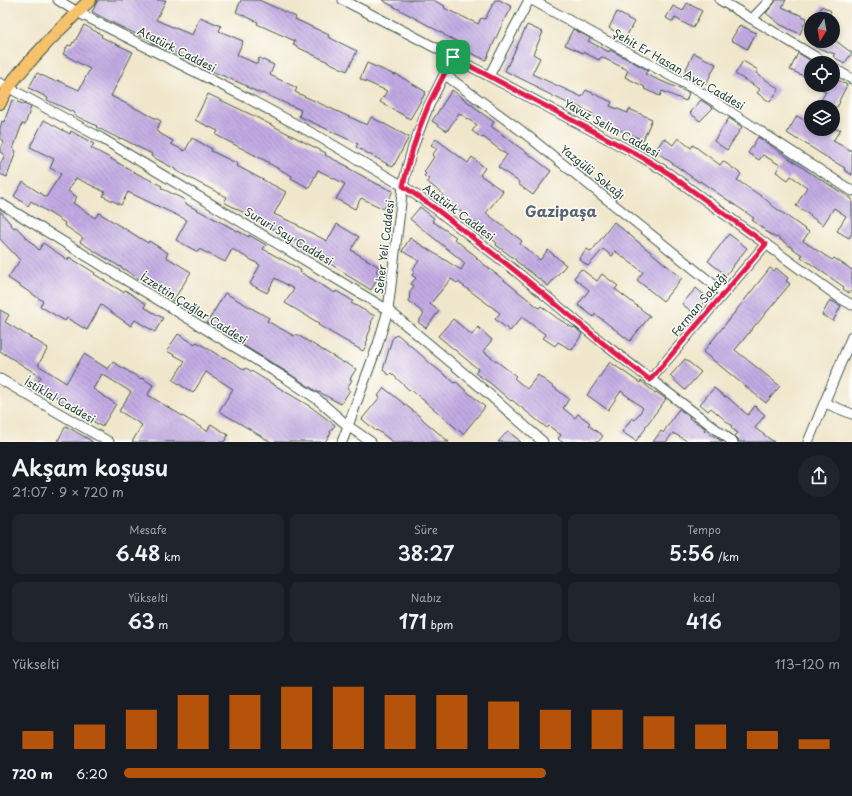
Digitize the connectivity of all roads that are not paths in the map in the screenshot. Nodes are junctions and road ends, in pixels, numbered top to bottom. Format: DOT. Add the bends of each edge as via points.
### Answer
graph roads {
  1 [pos="58,0"];
  2 [pos="90,0"];
  3 [pos="343,0"];
  4 [pos="530,0"];
  5 [pos="720,0"];
  6 [pos="770,0"];
  7 [pos="77,12"];
  8 [pos="752,19"];
  9 [pos="814,56"];
  10 [pos="453,57"];
  11 [pos="840,72"];
  12 [pos="444,74"];
  13 [pos="489,76"];
  14 [pos="852,79"];
  15 [pos="4,85"];
  16 [pos="0,103"];
  17 [pos="403,186"];
  18 [pos="852,191"];
  19 [pos="0,203"];
  20 [pos="766,244"];
  21 [pos="724,293"];
  22 [pos="852,305"];
  23 [pos="388,310"];
  24 [pos="852,336"];
  25 [pos="0,379"];
  26 [pos="650,380"];
  27 [pos="825,403"];
  28 [pos="852,414"];
  29 [pos="348,426"];
  30 [pos="109,442"];
  31 [pos="342,442"];
  32 [pos="371,442"];
  33 [pos="543,442"];
  34 [pos="733,442"];
  35 [pos="808,442"];
  1 -- 7 [label="street, Atatürk Caddesi"];
  2 -- 7 [label="main road"];
  3 -- 10 [label="street, Yavuz Selim Caddesi"];
  4 -- 13 [label="street"];
  4 -- 18 [label="street, Şehit Er Hasan Avcı Caddesi" via="700,92"];
  5 -- 8 [label="street"];
  6 -- 8 [label="street"];
  7 -- 15 [label="main road" via="19,73"];
  7 -- 17 [label="street, Atatürk Caddesi" via="251,100"];
  8 -- 9 [label="street"];
  10 -- 12 [label="street, Seher Yeli Caddesi"];
  10 -- 13 [label="street, Yavuz Selim Caddesi"];
  11 -- 14 [label="street"];
  12 -- 17 [label="street, Seher Yeli Caddesi" via="413,147"];
  12 -- 21 [label="street, Yazgülü Sokağı" via="523,132"];
  13 -- 20 [label="street, Yavuz Selim Caddesi" via="640,156 668,173"];
  15 -- 16 [label="main road"];
  15 -- 23 [label="street, Sururi Say Caddesi" via="101,138"];
  17 -- 23 [label="street, Seher Yeli Caddesi"];
  17 -- 26 [label="street, Atatürk Caddesi" via="480,243"];
  19 -- 29 [label="street, İzzettin Çağlar Caddesi" via="287,379 317,399"];
  20 -- 21 [label="street, Ferman Sokağı"];
  20 -- 22 [label="street, Yavuz Selim Caddesi"];
  21 -- 26 [label="street, Ferman Sokağı"];
  23 -- 29 [label="street, Seher Yeli Caddesi"];
  23 -- 33 [label="street, Sururi Say Caddesi"];
  24 -- 27 [label="street"];
  25 -- 30 [label="street, İstiklal Caddesi"];
  26 -- 34 [label="street, Atatürk Caddesi"];
  27 -- 28 [label="street"];
  27 -- 35 [label="street"];
  29 -- 31 [label="street, Seher Yeli Caddesi"];
  29 -- 32 [label="street, İzzettin Çağlar Caddesi"];
}
